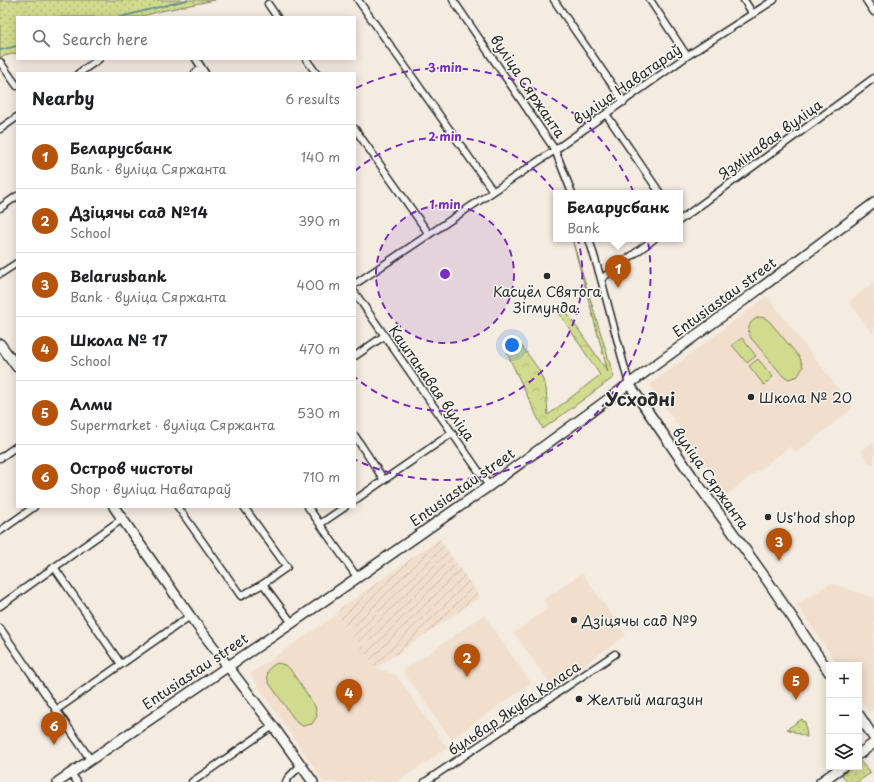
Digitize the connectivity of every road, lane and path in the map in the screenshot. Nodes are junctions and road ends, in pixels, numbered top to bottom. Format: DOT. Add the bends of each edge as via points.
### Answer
graph roads {
  1 [pos="358,0"];
  2 [pos="453,0"];
  3 [pos="554,0"];
  4 [pos="650,0"];
  5 [pos="744,0"];
  6 [pos="774,0"];
  7 [pos="866,0"];
  8 [pos="268,4"];
  9 [pos="874,12"];
  10 [pos="753,14"];
  11 [pos="276,16"];
  12 [pos="687,56"];
  13 [pos="98,60"];
  14 [pos="197,60"];
  15 [pos="307,60"];
  16 [pos="0,62"];
  17 [pos="204,71"];
  18 [pos="80,72"];
  19 [pos="315,72"];
  20 [pos="874,78"];
  21 [pos="16,85"];
  22 [pos="624,102"];
  23 [pos="606,114"];
  24 [pos="16,118"];
  25 [pos="0,129"];
  26 [pos="356,130"];
  27 [pos="555,150"];
  28 [pos="571,190"];
  29 [pos="658,190"];
  30 [pos="493,191"];
  31 [pos="16,197"];
  32 [pos="874,203"];
  33 [pos="0,208"];
  34 [pos="683,218"];
  35 [pos="429,234"];
  36 [pos="589,242"];
  37 [pos="650,242"];
  38 [pos="16,264"];
  39 [pos="0,274"];
  40 [pos="602,279"];
  41 [pos="356,283"];
  42 [pos="356,294"];
  43 [pos="384,336"];
  44 [pos="0,344"];
  45 [pos="356,355"];
  46 [pos="16,366"];
  47 [pos="629,384"];
  48 [pos="452,433"];
  49 [pos="356,438"];
  50 [pos="16,447"];
  51 [pos="0,458"];
  52 [pos="384,480"];
  53 [pos="489,486"];
  54 [pos="356,499"];
  55 [pos="33,508"];
  56 [pos="115,508"];
  57 [pos="179,508"];
  58 [pos="245,508"];
  59 [pos="309,508"];
  60 [pos="344,508"];
  61 [pos="122,519"];
  62 [pos="320,524"];
  63 [pos="0,530"];
  64 [pos="54,567"];
  65 [pos="357,577"];
  66 [pos="263,584"];
  67 [pos="0,606"];
  68 [pos="190,616"];
  69 [pos="292,623"];
  70 [pos="0,628"];
  71 [pos="615,654"];
  72 [pos="121,664"];
  73 [pos="228,665"];
  74 [pos="826,668"];
  75 [pos="56,710"];
  76 [pos="862,720"];
  77 [pos="273,726"];
  78 [pos="874,738"];
  79 [pos="874,743"];
  80 [pos="862,752"];
  81 [pos="90,760"];
  82 [pos="301,765"];
  83 [pos="838,770"];
  84 [pos="71,773"];
  85 [pos="58,782"];
  86 [pos="77,782"];
  87 [pos="192,782"];
  88 [pos="286,782"];
  89 [pos="313,782"];
  90 [pos="425,782"];
  91 [pos="821,782"];
  1 -- 30 [label="street"];
  2 -- 27 [label="street, вуліца Сяржанта"];
  3 -- 22 [label="street"];
  4 -- 12 [label="street"];
  5 -- 10 [label="street"];
  6 -- 10 [label="street, вуліца Наватараў"];
  7 -- 9 [label="street"];
  8 -- 11 [label="street"];
  10 -- 12 [label="street, вуліца Наватараў"];
  12 -- 22 [label="street, вуліца Наватараў"];
  13 -- 18 [label="street"];
  14 -- 17 [label="street"];
  15 -- 19 [label="street"];
  16 -- 21 [label="street"];
  20 -- 34 [label="street, Язмінавая вуліца"];
  22 -- 23 [label="street, вуліца Наватараў"];
  23 -- 27 [label="street, вуліца Наватараў"];
  23 -- 29 [label="street"];
  24 -- 25 [label="street"];
  26 -- 35 [label="street"];
  27 -- 28 [label="street, вуліца Сяржанта"];
  27 -- 30 [label="street, вуліца Наватараў"];
  30 -- 35 [label="street, вуліца Наватараў"];
  31 -- 33 [label="street"];
  32 -- 47 [label="main road, Entusiastau street"];
  35 -- 41 [label="street, вуліца Наватараў"];
  36 -- 40 [label="street, вуліца Сяржанта"];
  37 -- 40 [label="street"];
  38 -- 39 [label="street"];
  40 -- 47 [label="street, вуліца Сяржанта"];
  42 -- 43 [label="street, Каштанавая вуліца"];
  43 -- 45 [label="street"];
  43 -- 48 [label="street, Каштанавая вуліца"];
  44 -- 46 [label="main road"];
  47 -- 53 [label="main road, Entusiastau street"];
  47 -- 74 [label="main road, вуліца Сяржанта"];
  48 -- 52 [label="street"];
  48 -- 53 [label="street, Каштанавая вуліца"];
  49 -- 52 [label="street"];
  50 -- 51 [label="street"];
  52 -- 54 [label="street"];
  53 -- 65 [label="main road, Entusiastau street"];
  55 -- 63 [label="street"];
  56 -- 61 [label="main road"];
  57 -- 66 [label="street" via="241,596"];
  58 -- 66 [label="street" via="286,567"];
  59 -- 62 [label="street"];
  60 -- 62 [label="street"];
  61 -- 64 [label="street"];
  61 -- 68 [label="main road"];
  62 -- 65 [label="street"];
  64 -- 67 [label="street"];
  64 -- 72 [label="street"];
  65 -- 69 [label="main road, Entusiastau street"];
  66 -- 69 [label="street"];
  68 -- 72 [label="street"];
  68 -- 73 [label="main road"];
  69 -- 73 [label="main road, Entusiastau street"];
  70 -- 75 [label="street"];
  71 -- 90 [label="street, бульвар Якуба Коласа"];
  72 -- 75 [label="street"];
  73 -- 77 [label="main road"];
  73 -- 81 [label="main road, Entusiastau street"];
  75 -- 81 [label="street"];
  76 -- 78 [label="main road"];
  77 -- 82 [label="main road"];
  77 -- 87 [label="street"];
  79 -- 80 [label="main road"];
  81 -- 84 [label="main road, Entusiastau street"];
  82 -- 88 [label="street"];
  82 -- 89 [label="main road"];
  83 -- 91 [label="main road"];
  84 -- 85 [label="main road, Entusiastau street"];
  84 -- 86 [label="street"];
}
